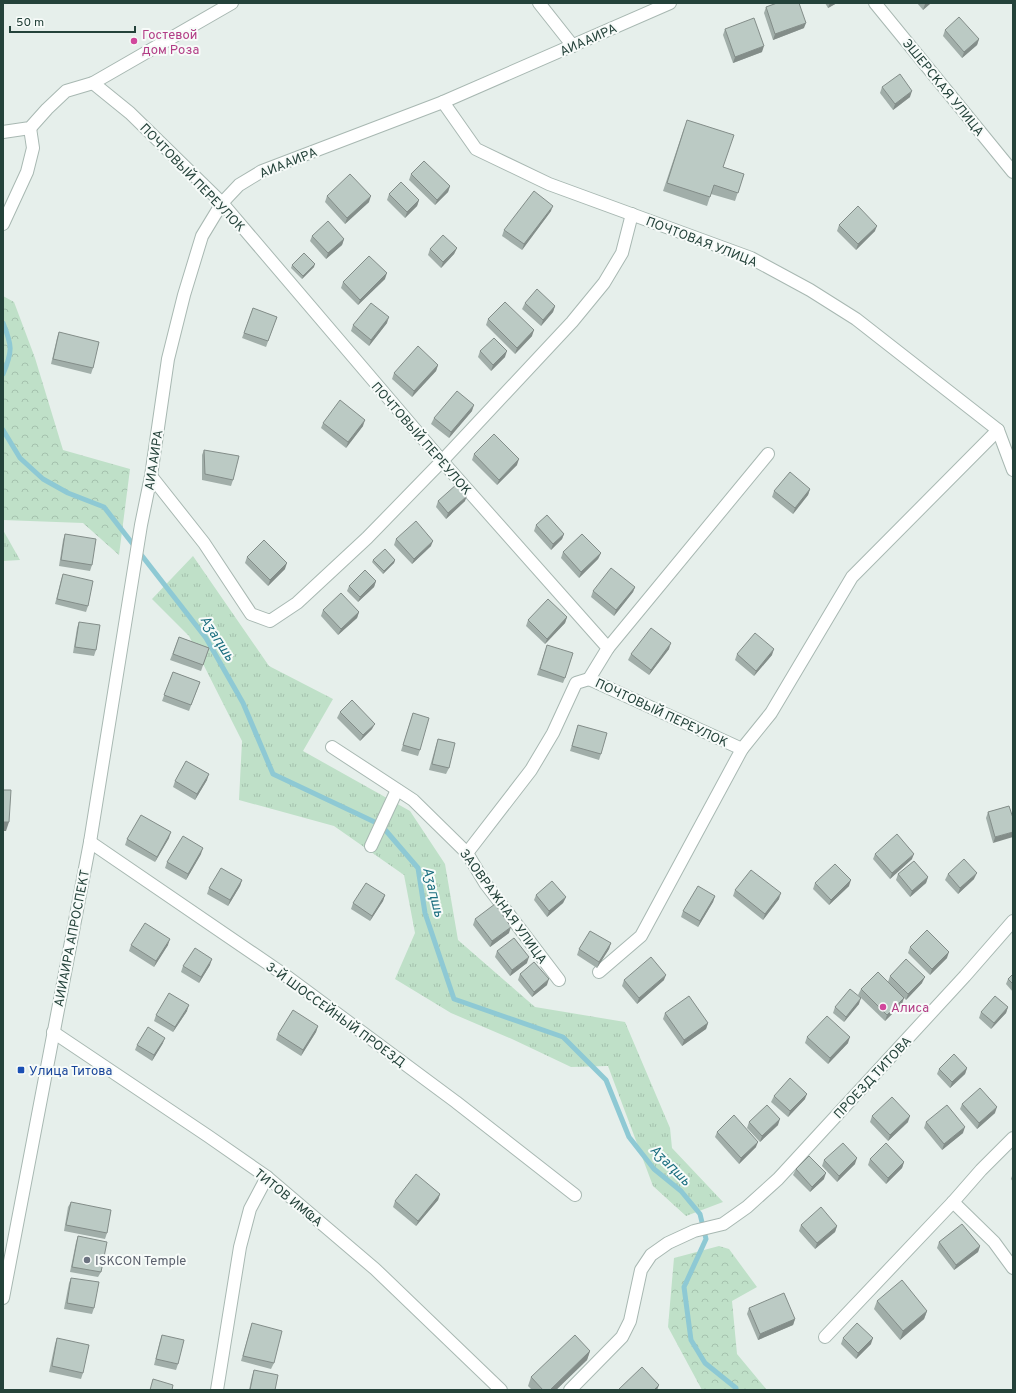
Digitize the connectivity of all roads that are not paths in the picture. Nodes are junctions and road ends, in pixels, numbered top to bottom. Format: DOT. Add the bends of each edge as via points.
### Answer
graph roads {
  1 [pos="232,3"];
  2 [pos="540,3"];
  3 [pos="670,3"];
  4 [pos="875,3"];
  5 [pos="573,46"];
  6 [pos="93,83"];
  7 [pos="443,102"];
  8 [pos="30,128"];
  9 [pos="3,132"];
  10 [pos="1013,172"];
  11 [pos="222,203"];
  12 [pos="632,214"];
  13 [pos="3,224"];
  14 [pos="998,430"];
  15 [pos="768,454"];
  16 [pos="442,461"];
  17 [pos="1013,470"];
  18 [pos="151,476"];
  19 [pos="133,577"];
  20 [pos="608,648"];
  21 [pos="589,679"];
  22 [pos="332,747"];
  23 [pos="742,749"];
  24 [pos="397,790"];
  25 [pos="90,842"];
  26 [pos="371,846"];
  27 [pos="467,853"];
  28 [pos="1013,921"];
  29 [pos="599,972"];
  30 [pos="559,980"];
  31 [pos="53,1032"];
  32 [pos="1013,1138"];
  33 [pos="267,1177"];
  34 [pos="575,1195"];
  35 [pos="953,1202"];
  36 [pos="1013,1268"];
  37 [pos="3,1298"];
  38 [pos="825,1337"];
  39 [pos="496,1388"];
  40 [pos="217,1390"];
  41 [pos="570,1390"];
  1 -- 6 [label="street"];
  2 -- 5 [label="street"];
  3 -- 5 [label="street, АИААИРА"];
  4 -- 10 [label="street, ЭШЕРСКАЯ УЛИЦА"];
  5 -- 7 [label="street, АИААИРА"];
  6 -- 8 [label="street" via="66,91"];
  6 -- 11 [label="street, ПОЧТОВЫЙ ПЕРЕУЛОК" via="130,113"];
  7 -- 11 [label="street, АИААИРА" via="262,171 239,185"];
  7 -- 12 [label="street, ПОЧТОВАЯ УЛИЦА" via="476,149 549,184"];
  8 -- 9 [label="street"];
  8 -- 13 [label="street" via="33,148 27,172"];
  11 -- 16 [label="street, ПОЧТОВЫЙ ПЕРЕУЛОК"];
  11 -- 18 [label="street, АИААИРА" via="202,236 184,295 168,359"];
  12 -- 14 [label="street, ПОЧТОВАЯ УЛИЦА" via="751,258 810,290 856,319"];
  12 -- 16 [label="street" via="622,253 604,282 572,322"];
  14 -- 17 [label="street"];
  14 -- 23 [label="street" via="852,577 771,713"];
  15 -- 20 [label="street"];
  16 -- 18 [label="street" via="367,538 297,604 270,621 251,614 204,543"];
  16 -- 20 [label="street, ПОЧТОВЫЙ ПЕРЕУЛОК"];
  18 -- 19 [label="street, АИААИРА"];
  19 -- 25 [label="street, АИИАИРА АПРОСПЕКТ"];
  20 -- 21 [label="street, ПОЧТОВЫЙ ПЕРЕУЛОК"];
  21 -- 23 [label="street, ПОЧТОВЫЙ ПЕРЕУЛОК"];
  21 -- 27 [label="street" via="576,683 553,733 531,770"];
  22 -- 24 [label="street, ЗАОВРАЖНАЯ УЛИЦА"];
  23 -- 29 [label="street" via="641,936"];
  24 -- 26 [label="street"];
  24 -- 27 [label="street, ЗАОВРАЖНАЯ УЛИЦА" via="413,800"];
  25 -- 31 [label="street, АИИАИРА АПРОСПЕКТ"];
  25 -- 34 [label="street, 3-Й ШОССЕЙНЫЙ ПРОЕЗД" via="290,978"];
  27 -- 30 [label="street, ЗАОВРАЖНАЯ УЛИЦА" via="485,883"];
  28 -- 41 [label="street, ПРОЕЗД ТИТОВА" via="778,1179 747,1207 723,1224 694,1231 668,1243 651,1255 641,1270 630,1321 622,1337"];
  31 -- 33 [label="street, ТИТОВ ИМҨА"];
  31 -- 37 [label="street, АИИАИРА АПРОСПЕКТ"];
  32 -- 35 [label="street"];
  33 -- 39 [label="street, ТИТОВ ИМҨА" via="375,1269"];
  33 -- 40 [label="street" via="250,1209 240,1247"];
  35 -- 36 [label="street" via="994,1242"];
  35 -- 38 [label="street"];
}
